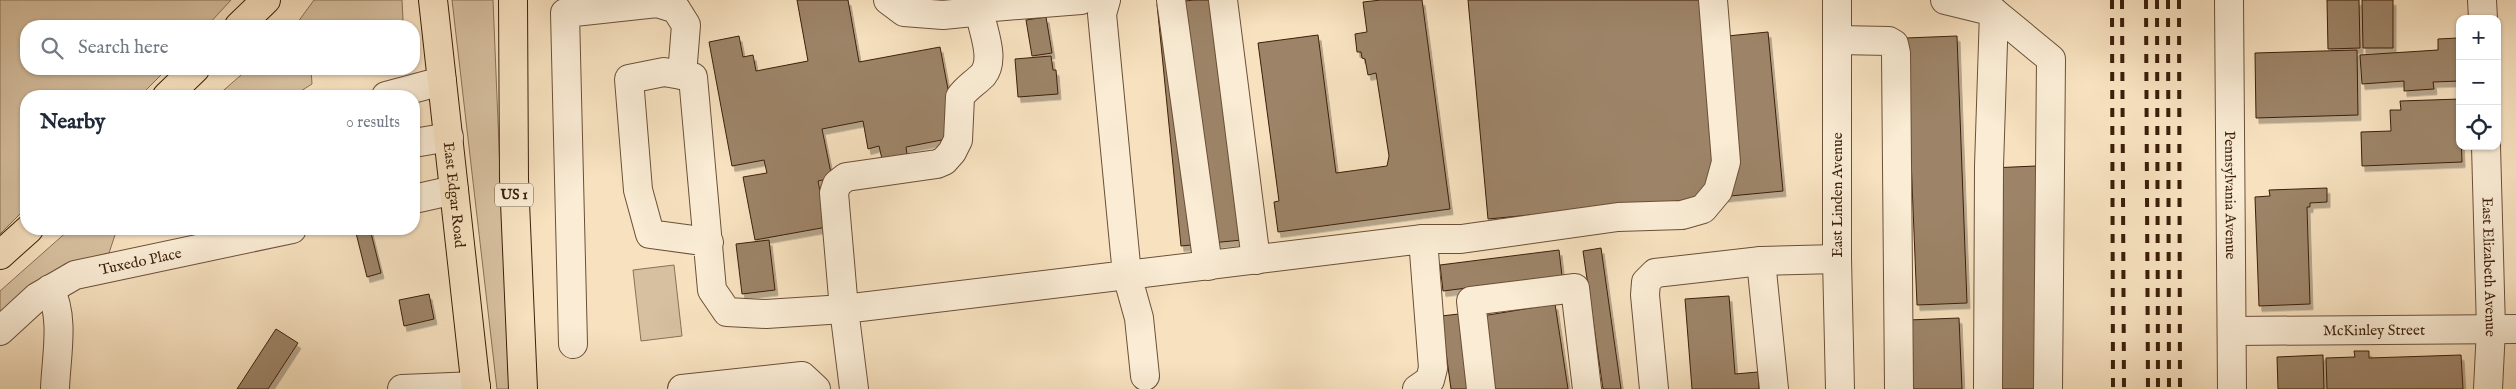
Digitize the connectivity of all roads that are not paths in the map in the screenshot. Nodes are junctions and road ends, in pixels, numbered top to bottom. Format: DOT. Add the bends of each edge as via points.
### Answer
graph roads {
  1 [pos="266,0"];
  2 [pos="433,0"];
  3 [pos="512,0"];
  4 [pos="888,0"];
  5 [pos="1081,0"];
  6 [pos="1106,0"];
  7 [pos="1171,0"];
  8 [pos="1223,0"];
  9 [pos="1713,0"];
  10 [pos="1837,0"];
  11 [pos="1945,0"];
  12 [pos="2228,0"];
  13 [pos="2482,0"];
  14 [pos="983,12"];
  15 [pos="1994,12"];
  16 [pos="2483,15"];
  17 [pos="245,20"];
  18 [pos="1838,40"];
  19 [pos="189,75"];
  20 [pos="682,75"];
  21 [pos="442,81"];
  22 [pos="173,90"];
  23 [pos="408,90"];
  24 [pos="449,138"];
  25 [pos="420,142"];
  26 [pos="2486,150"];
  27 [pos="454,190"];
  28 [pos="420,198"];
  29 [pos="22,235"];
  30 [pos="264,235"];
  31 [pos="1423,239"];
  32 [pos="709,242"];
  33 [pos="0,255"];
  34 [pos="1837,259"];
  35 [pos="1256,260"];
  36 [pos="1761,261"];
  37 [pos="1208,266"];
  38 [pos="1128,275"];
  39 [pos="50,289"];
  40 [pos="844,309"];
  41 [pos="2503,329"];
  42 [pos="0,331"];
  43 [pos="2232,331"];
  44 [pos="573,344"];
  45 [pos="1145,376"];
  46 [pos="476,387"];
  47 [pos="55,389"];
  48 [pos="402,389"];
  49 [pos="523,389"];
  50 [pos="682,389"];
  51 [pos="816,389"];
  52 [pos="854,389"];
  53 [pos="1417,389"];
  54 [pos="1481,389"];
  55 [pos="1587,389"];
  56 [pos="1654,389"];
  57 [pos="1774,389"];
  58 [pos="1840,389"];
  59 [pos="1899,389"];
  60 [pos="1988,389"];
  61 [pos="2048,389"];
  62 [pos="2232,389"];
  63 [pos="2488,389"];
  1 -- 17 [label="highway"];
  2 -- 21 [label="highway, East Edgar Road"];
  3 -- 49 [label="highway, US 1" via="512,120"];
  4 -- 14 [label="street" via="904,12 944,15"];
  5 -- 14 [label="street" via="993,7"];
  6 -- 38 [label="street" via="1102,14"];
  7 -- 37 [label="street"];
  8 -- 35 [label="street"];
  9 -- 31 [label="street" via="1726,162 1718,191 1703,208 1682,215 1618,217 1461,239"];
  10 -- 18 [label="street, East Linden Avenue"];
  11 -- 15 [label="street"];
  12 -- 43 [label="street, Pennsylvania Avenue"];
  13 -- 16 [label="street"];
  14 -- 40 [label="street" via="981,18 988,66 960,97 958,140 952,152 937,164 846,177 837,184 834,193"];
  15 -- 60 [label="street" via="1989,166"];
  15 -- 61 [label="street" via="2051,59"];
  18 -- 34 [label="street, East Linden Avenue"];
  18 -- 59 [label="street" via="1889,41 1894,44 1896,53"];
  19 -- 22 [label="highway"];
  20 -- 32 [label="street" via="693,77"];
  20 -- 32 [label="street" via="664,72 629,79 638,190 650,234"];
  20 -- 44 [label="street" via="686,25 676,9 657,3 565,13"];
  21 -- 23 [label="street"];
  21 -- 24 [label="highway, East Edgar Road"];
  24 -- 25 [label="street"];
  24 -- 27 [label="highway, East Edgar Road"];
  26 -- 41 [label="street, East Elizabeth Avenue"];
  27 -- 28 [label="street"];
  27 -- 46 [label="highway, East Edgar Road"];
  29 -- 33 [label="highway"];
  30 -- 39 [label="street, Tuxedo Place" via="75,275"];
  31 -- 35 [label="street"];
  31 -- 53 [label="street" via="1433,368 1430,380"];
  32 -- 40 [label="street" via="712,290 727,312 766,314"];
  34 -- 36 [label="street"];
  34 -- 58 [label="street, East Linden Avenue"];
  35 -- 37 [label="street"];
  36 -- 56 [label="street" via="1655,272 1646,282"];
  36 -- 57 [label="street"];
  37 -- 38 [label="street"];
  38 -- 40 [label="street"];
  38 -- 45 [label="street" via="1139,318"];
  39 -- 42 [label="street, Tuxedo Place"];
  39 -- 47 [label="street" via="59,314"];
  40 -- 52 [label="street"];
  41 -- 43 [label="street, McKinley Street"];
  41 -- 63 [label="street, East Elizabeth Avenue"];
  43 -- 62 [label="street, Pennsylvania Avenue"];
  46 -- 48 [label="street"];
  50 -- 51 [label="street" via="802,376"];
  54 -- 55 [label="street" via="1471,302 1575,288"];
}
